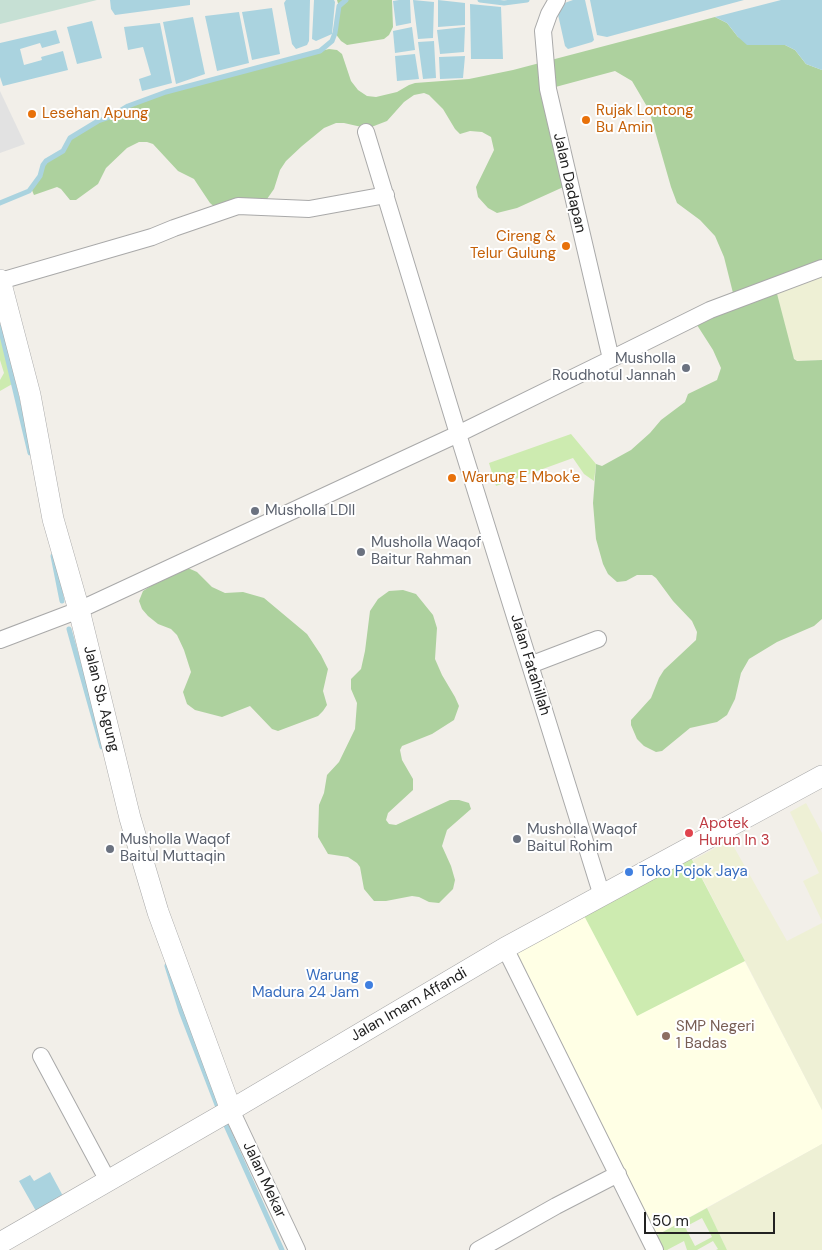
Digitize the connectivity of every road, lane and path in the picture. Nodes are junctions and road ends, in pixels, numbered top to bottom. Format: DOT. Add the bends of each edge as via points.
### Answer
graph roads {
  1 [pos="554,3"];
  2 [pos="366,132"];
  3 [pos="386,195"];
  4 [pos="822,268"];
  5 [pos="0,280"];
  6 [pos="611,359"];
  7 [pos="458,434"];
  8 [pos="79,610"];
  9 [pos="598,639"];
  10 [pos="0,640"];
  11 [pos="530,665"];
  12 [pos="822,776"];
  13 [pos="602,896"];
  14 [pos="505,948"];
  15 [pos="41,1056"];
  16 [pos="222,1115"];
  17 [pos="618,1174"];
  18 [pos="107,1179"];
  19 [pos="0,1242"];
  20 [pos="296,1250"];
  21 [pos="478,1250"];
  22 [pos="656,1250"];
  1 -- 6 [label="street, Jalan Dadapan" via="543,31 548,89"];
  2 -- 3 [label="street, Jalan Fatahillah"];
  3 -- 5 [label="street" via="309,209 238,206 152,236"];
  3 -- 7 [label="street, Jalan Fatahillah"];
  4 -- 6 [label="street" via="710,310"];
  5 -- 8 [label="street, Jalan Sb. Agung" via="30,396 53,518"];
  6 -- 7 [label="street"];
  7 -- 8 [label="street"];
  7 -- 11 [label="street, Jalan Fatahillah"];
  8 -- 10 [label="street"];
  8 -- 16 [label="street, Jalan Sb. Agung" via="130,818"];
  9 -- 11 [label="street"];
  11 -- 13 [label="street, Jalan Fatahillah"];
  12 -- 13 [label="street, Jalan Imam Affandi"];
  13 -- 14 [label="street, Jalan Imam Affandi"];
  14 -- 16 [label="street, Jalan Imam Affandi"];
  14 -- 17 [label="street"];
  15 -- 18 [label="street"];
  16 -- 18 [label="street, Jalan Imam Affandi"];
  16 -- 20 [label="street, Jalan Mekar"];
  17 -- 21 [label="street"];
  17 -- 22 [label="street"];
  18 -- 19 [label="street, Jalan Imam Affandi"];
}
